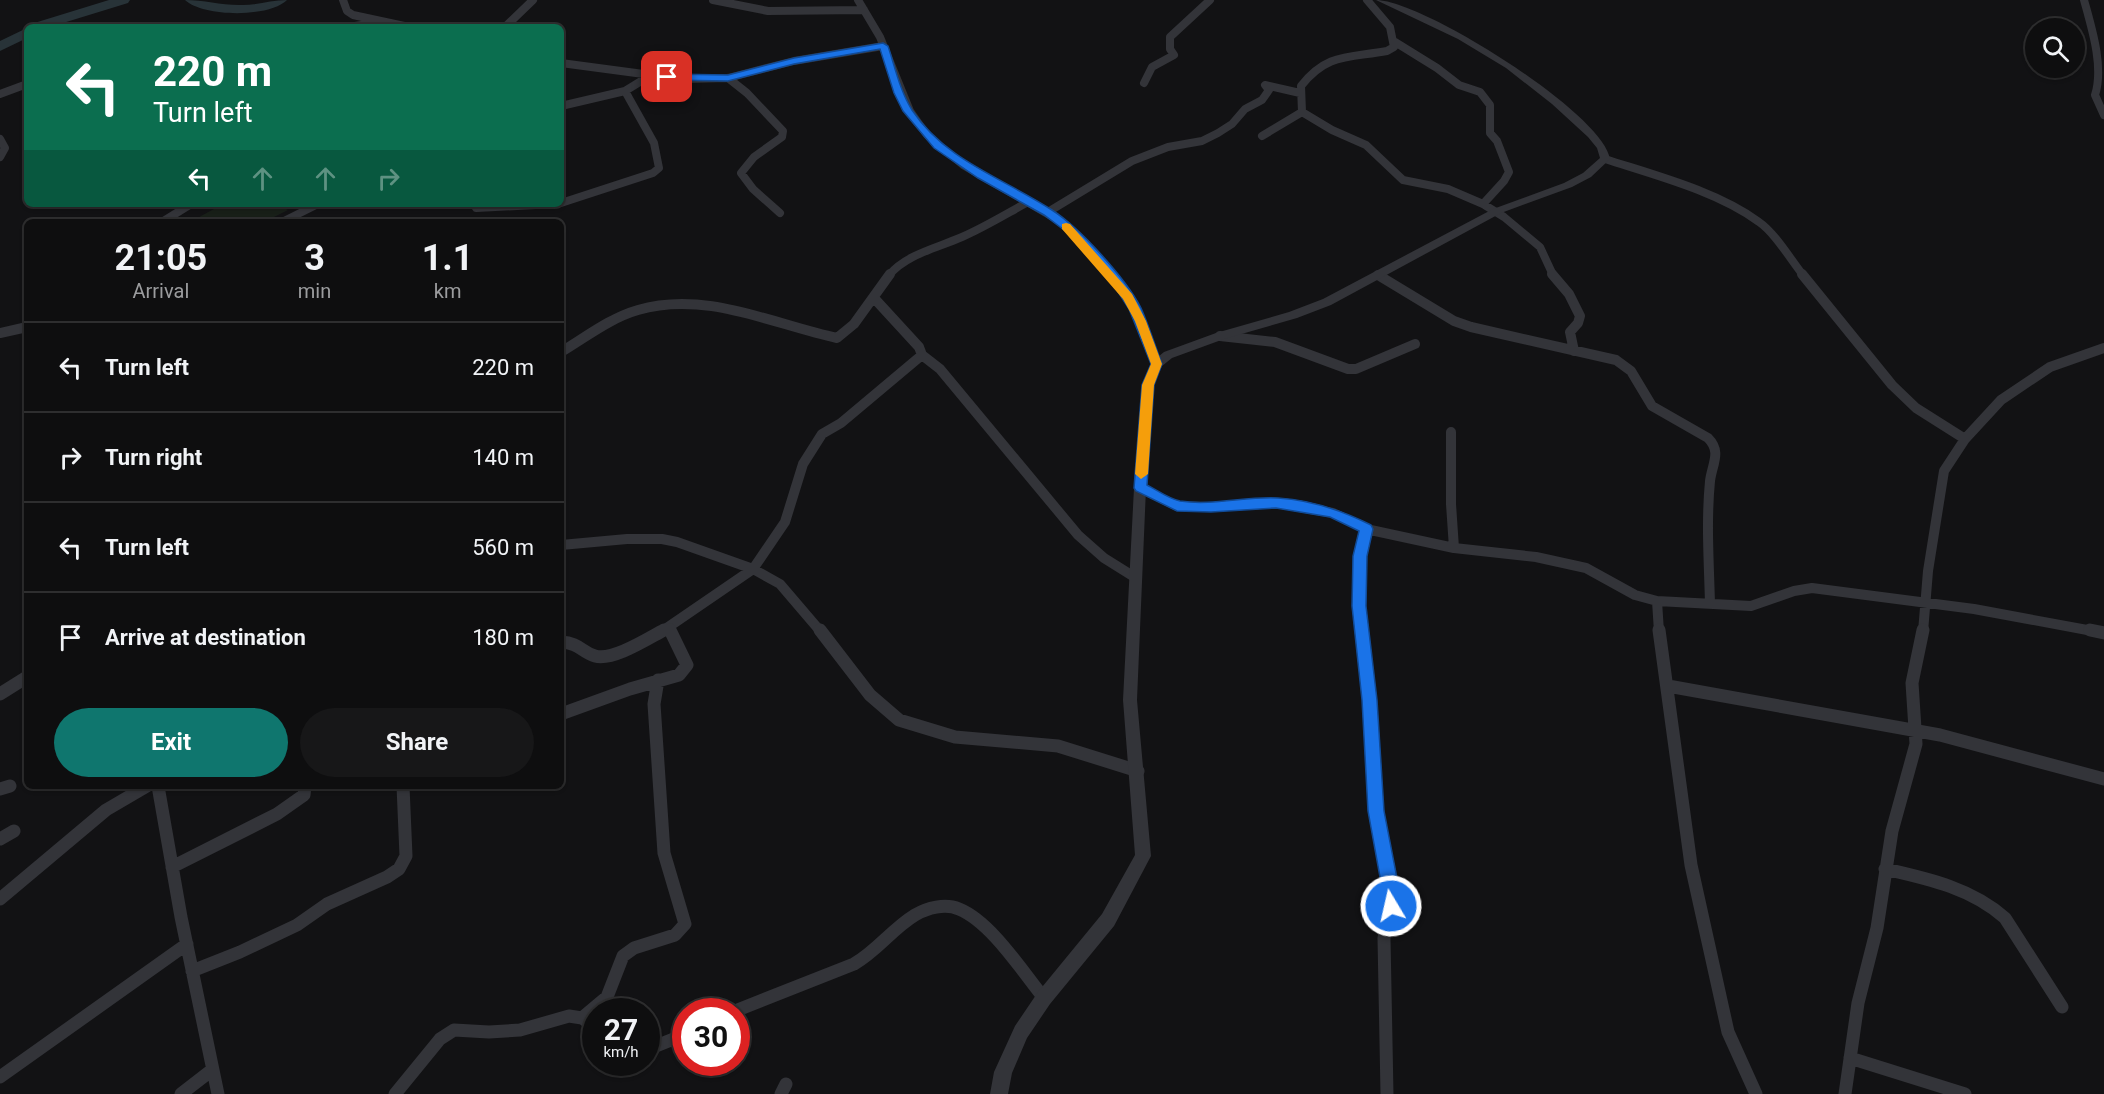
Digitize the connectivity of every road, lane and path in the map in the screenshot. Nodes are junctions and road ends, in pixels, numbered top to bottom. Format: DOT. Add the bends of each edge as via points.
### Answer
graph roads {
  1 [pos="343,0"];
  2 [pos="533,0"];
  3 [pos="713,0"];
  4 [pos="858,0"];
  5 [pos="1210,0"];
  6 [pos="1367,0"];
  7 [pos="1380,0"];
  8 [pos="2084,0"];
  9 [pos="864,10"];
  10 [pos="384,22"];
  11 [pos="370,24"];
  12 [pos="394,24"];
  13 [pos="508,24"];
  14 [pos="1395,42"];
  15 [pos="883,46"];
  16 [pos="564,63"];
  17 [pos="651,75"];
  18 [pos="728,78"];
  19 [pos="1144,83"];
  20 [pos="24,85"];
  21 [pos="625,91"];
  22 [pos="1300,93"];
  23 [pos="0,94"];
  24 [pos="564,105"];
  25 [pos="1302,112"];
  26 [pos="2104,115"];
  27 [pos="1262,136"];
  28 [pos="0,139"];
  29 [pos="0,157"];
  30 [pos="1605,159"];
  31 [pos="564,202"];
  32 [pos="1028,202"];
  33 [pos="1483,204"];
  34 [pos="186,207"];
  35 [pos="312,207"];
  36 [pos="476,207"];
  37 [pos="496,207"];
  38 [pos="1497,211"];
  39 [pos="1048,212"];
  40 [pos="780,213"];
  41 [pos="167,219"];
  42 [pos="288,219"];
  43 [pos="1378,275"];
  44 [pos="874,298"];
  45 [pos="24,328"];
  46 [pos="0,333"];
  47 [pos="1220,336"];
  48 [pos="1415,344"];
  49 [pos="2104,348"];
  50 [pos="564,350"];
  51 [pos="1574,351"];
  52 [pos="922,355"];
  53 [pos="1156,364"];
  54 [pos="1451,432"];
  55 [pos="1965,439"];
  56 [pos="1140,488"];
  57 [pos="1366,529"];
  58 [pos="564,545"];
  59 [pos="1454,548"];
  60 [pos="753,569"];
  61 [pos="1136,578"];
  62 [pos="1657,601"];
  63 [pos="1924,601"];
  64 [pos="1710,604"];
  65 [pos="669,628"];
  66 [pos="2104,633"];
  67 [pos="564,642"];
  68 [pos="24,679"];
  69 [pos="658,680"];
  70 [pos="1668,686"];
  71 [pos="0,694"];
  72 [pos="564,713"];
  73 [pos="1915,731"];
  74 [pos="1137,771"];
  75 [pos="2104,779"];
  76 [pos="141,789"];
  77 [pos="159,789"];
  78 [pos="305,789"];
  79 [pos="404,789"];
  80 [pos="14,831"];
  81 [pos="0,838"];
  82 [pos="172,867"];
  83 [pos="1885,869"];
  84 [pos="0,899"];
  85 [pos="187,944"];
  86 [pos="192,971"];
  87 [pos="606,998"];
  88 [pos="1044,998"];
  89 [pos="750,1004"];
  90 [pos="2062,1007"];
  91 [pos="582,1018"];
  92 [pos="1850,1058"];
  93 [pos="212,1070"];
  94 [pos="0,1077"];
  95 [pos="181,1094"];
  96 [pos="218,1094"];
  97 [pos="395,1094"];
  98 [pos="999,1094"];
  99 [pos="1387,1094"];
  100 [pos="1756,1094"];
  101 [pos="1845,1094"];
  102 [pos="1965,1094"];
  1 -- 10 [label="street" via="353,15"];
  2 -- 13 [label="street"];
  3 -- 9 [label="street" via="738,8 775,11"];
  4 -- 9 [label="street"];
  5 -- 19 [label="street" via="1170,37 1174,55 1152,67"];
  6 -- 14 [label="street" via="1385,19"];
  7 -- 30 [label="street" via="1456,33 1518,69 1600,144"];
  8 -- 26 [label="street" via="2098,44 2101,84 2095,95"];
  9 -- 15 [label="street"];
  10 -- 11 [label="street"];
  10 -- 12 [label="street"];
  14 -- 22 [label="street" via="1387,51 1322,64 1305,80"];
  14 -- 33 [label="street" via="1459,85 1480,92 1488,101 1490,133 1509,172 1508,179"];
  15 -- 18 [label="street" via="805,59"];
  15 -- 32 [label="street" via="908,111 938,146"];
  16 -- 17 [label="street"];
  17 -- 18 [label="street"];
  17 -- 21 [label="street"];
  18 -- 40 [label="street" via="783,131 782,137 756,154 741,173"];
  20 -- 23 [label="street"];
  21 -- 24 [label="street"];
  21 -- 31 [label="street" via="654,143 659,168"];
  22 -- 25 [label="street"];
  22 -- 39 [label="street" via="1265,85 1269,90 1262,100 1218,134 1132,161"];
  25 -- 27 [label="street"];
  25 -- 33 [label="street" via="1366,145 1403,180 1448,189"];
  28 -- 29 [label="street" via="5,148"];
  30 -- 38 [label="street" via="1568,185"];
  30 -- 55 [label="street" via="1708,197 1761,223 1892,385 1916,408"];
  32 -- 39 [label="street"];
  32 -- 44 [label="street" via="964,236 908,259 889,274"];
  33 -- 38 [label="street"];
  34 -- 41 [label="street"];
  35 -- 42 [label="street"];
  36 -- 37 [label="street"];
  38 -- 43 [label="street"];
  38 -- 51 [label="street" via="1540,247 1551,273 1569,294 1580,316 1570,332"];
  39 -- 53 [label="street" via="1071,231 1128,297"];
  43 -- 47 [label="street" via="1316,307"];
  43 -- 51 [label="street" via="1454,321"];
  44 -- 50 [label="street" via="837,338 736,311 684,303 631,313"];
  44 -- 52 [label="street"];
  45 -- 46 [label="street"];
  47 -- 48 [label="street" via="1275,342 1348,369"];
  47 -- 53 [label="street" via="1168,355"];
  49 -- 55 [label="street" via="2049,367 2001,400"];
  51 -- 64 [label="street" via="1626,365 1653,407 1716,447 1710,477"];
  52 -- 60 [label="street" via="841,423 822,434 803,464 785,522"];
  52 -- 61 [label="street" via="939,369 1078,535"];
  53 -- 56 [label="street" via="1148,385"];
  54 -- 59 [label="street"];
  55 -- 63 [label="street" via="1944,471"];
  56 -- 57 [label="street" via="1177,506 1301,506 1333,513"];
  56 -- 61 [label="street"];
  57 -- 59 [label="street"];
  57 -- 99 [label="street" via="1360,556 1359,606 1370,700 1376,811 1392,899 1384,938"];
  58 -- 60 [label="street" via="662,539"];
  59 -- 62 [label="street" via="1536,557 1586,568 1635,596"];
  60 -- 65 [label="street"];
  60 -- 74 [label="street" via="780,584 870,695 899,720 955,737 1058,746"];
  61 -- 74 [label="street" via="1130,700"];
  62 -- 64 [label="street"];
  62 -- 70 [label="street"];
  63 -- 64 [label="street" via="1812,588 1751,606"];
  63 -- 66 [label="street"];
  63 -- 73 [label="street" via="1920,659 1912,683"];
  65 -- 67 [label="street" via="612,656 595,656 574,643"];
  65 -- 69 [label="street" via="687,665 679,675"];
  68 -- 71 [label="street"];
  69 -- 72 [label="street"];
  69 -- 87 [label="street" via="654,704 664,853 685,924 678,933 627,952"];
  70 -- 73 [label="street"];
  70 -- 100 [label="street" via="1697,893 1728,1032"];
  73 -- 75 [label="street" via="1975,743"];
  73 -- 83 [label="street" via="1912,762"];
  74 -- 88 [label="street" via="1143,856 1108,920"];
  76 -- 84 [label="street" via="106,810"];
  77 -- 82 [label="street"];
  78 -- 82 [label="street" via="304,795 286,809"];
  79 -- 86 [label="street" via="406,856 394,873 327,904 297,925"];
  80 -- 81 [label="street"];
  82 -- 85 [label="street"];
  83 -- 90 [label="street" via="1965,892 1993,906 2005,918"];
  83 -- 92 [label="street"];
  85 -- 86 [label="street"];
  85 -- 94 [label="street"];
  86 -- 93 [label="street"];
  88 -- 89 [label="street" via="993,937 967,913 948,906 917,914 856,963"];
  88 -- 98 [label="street" via="1021,1032"];
  91 -- 97 [label="street" via="569,1016 520,1030 447,1032"];
  92 -- 101 [label="street"];
  92 -- 102 [label="street"];
  93 -- 95 [label="street"];
  93 -- 96 [label="street"];
}
